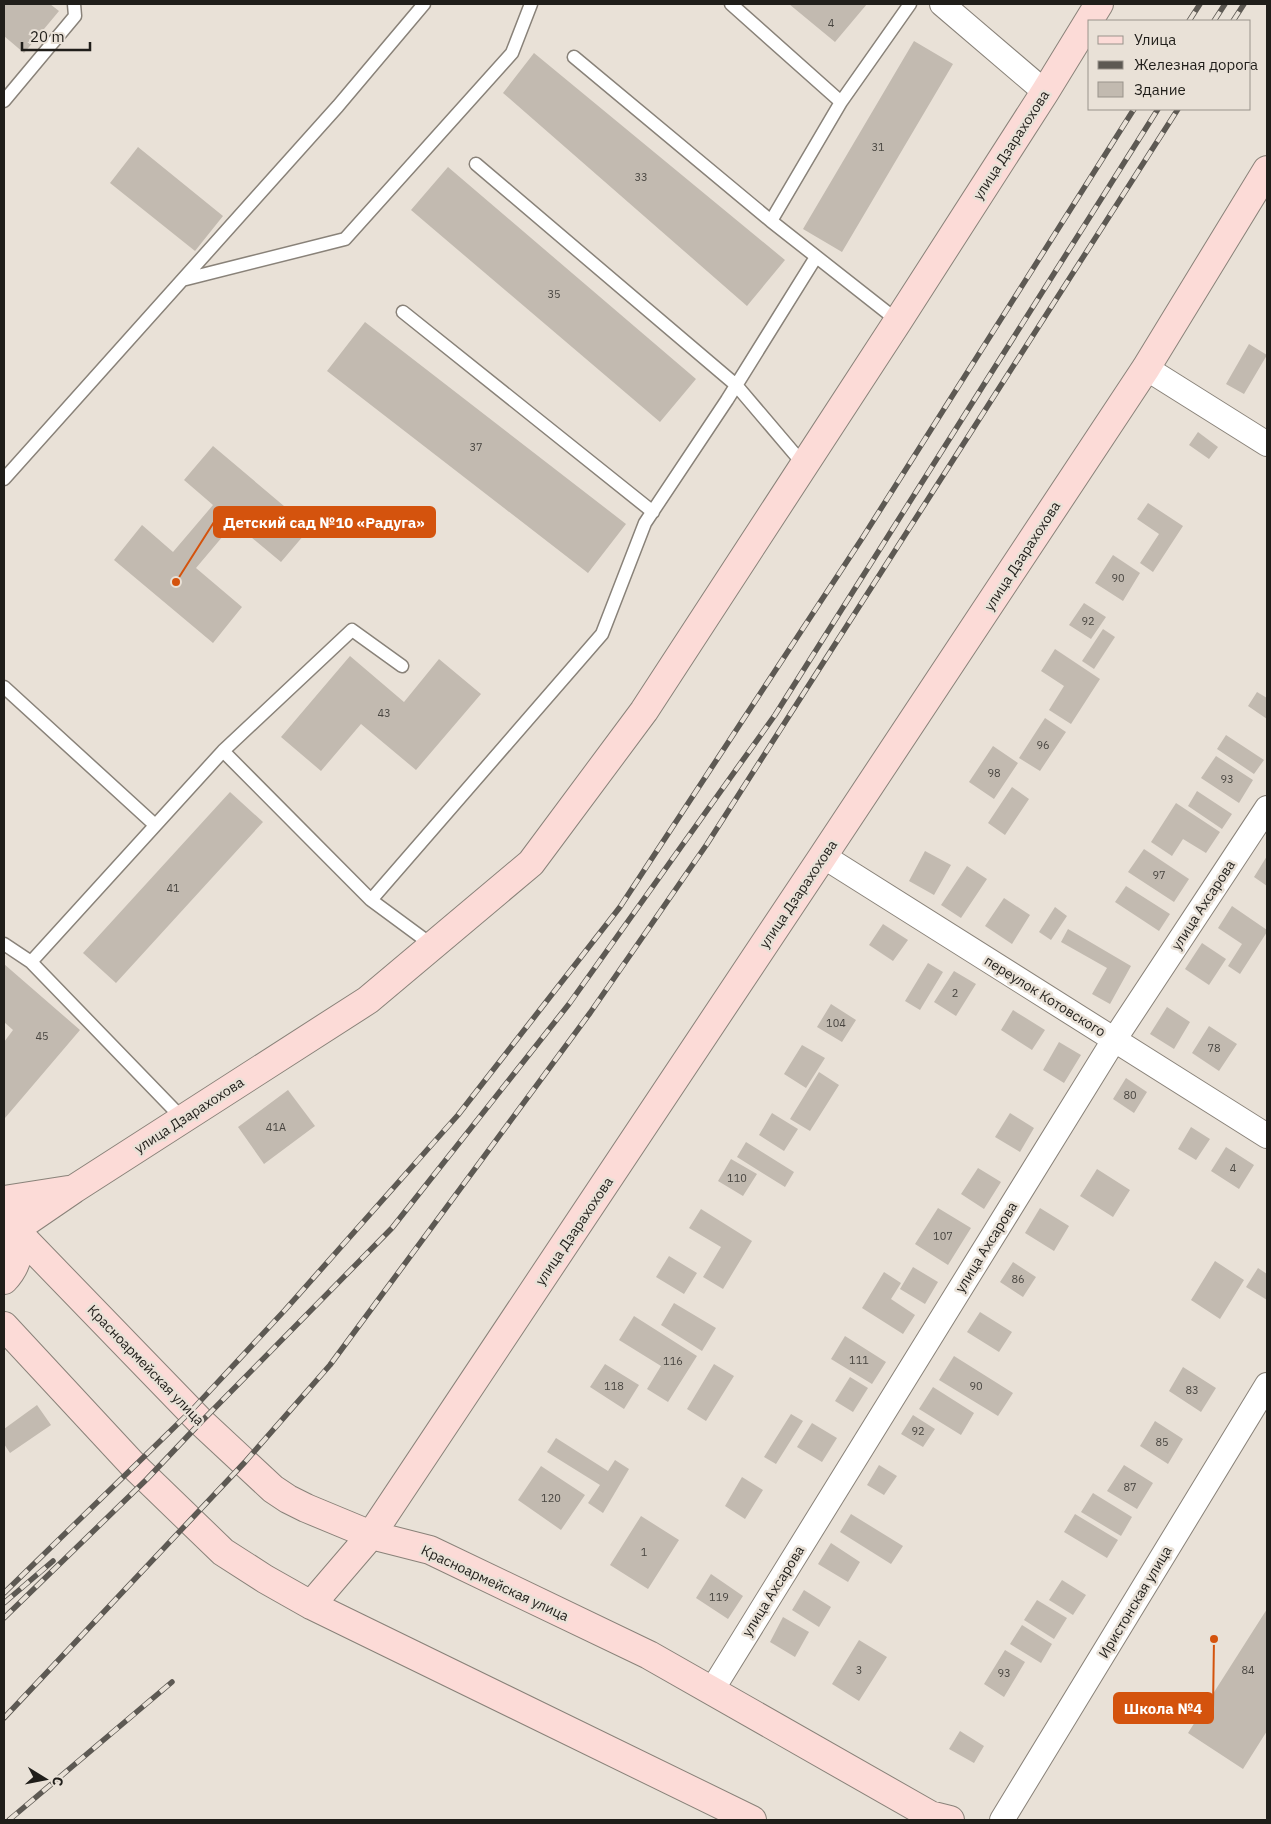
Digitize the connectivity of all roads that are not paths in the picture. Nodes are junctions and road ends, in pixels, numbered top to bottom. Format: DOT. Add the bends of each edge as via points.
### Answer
graph roads {
  1 [pos="74,4"];
  2 [pos="424,4"];
  3 [pos="531,4"];
  4 [pos="731,4"];
  5 [pos="910,4"];
  6 [pos="942,4"];
  7 [pos="1099,4"];
  8 [pos="1089,20"];
  9 [pos="1088,22"];
  10 [pos="574,57"];
  11 [pos="1045,92"];
  12 [pos="4,101"];
  13 [pos="840,102"];
  14 [pos="476,164"];
  15 [pos="1267,170"];
  16 [pos="771,221"];
  17 [pos="816,257"];
  18 [pos="182,280"];
  19 [pos="403,312"];
  20 [pos="898,320"];
  21 [pos="1146,368"];
  22 [pos="736,385"];
  23 [pos="1267,444"];
  24 [pos="804,465"];
  25 [pos="4,479"];
  26 [pos="653,512"];
  27 [pos="402,666"];
  28 [pos="4,687"];
  29 [pos="223,751"];
  30 [pos="1267,808"];
  31 [pos="155,825"];
  32 [pos="823,856"];
  33 [pos="370,900"];
  34 [pos="4,944"];
  35 [pos="432,945"];
  36 [pos="31,962"];
  37 [pos="1114,1040"];
  38 [pos="183,1119"];
  39 [pos="1267,1136"];
  40 [pos="74,1189"];
  41 [pos="4,1200"];
  42 [pos="13,1222"];
  43 [pos="4,1280"];
  44 [pos="4,1326"];
  45 [pos="1267,1384"];
  46 [pos="371,1535"];
  47 [pos="311,1605"];
  48 [pos="712,1690"];
  49 [pos="752,1820"];
  50 [pos="950,1820"];
  51 [pos="1002,1820"];
  1 -- 12 [label="lane" via="75,16"];
  2 -- 18 [label="lane" via="338,106"];
  3 -- 18 [label="lane" via="512,53 345,239"];
  4 -- 13 [label="lane"];
  5 -- 13 [label="lane"];
  6 -- 11 [label="street"];
  7 -- 8 [label="street, улица Дзарахохова"];
  9 -- 11 [label="street, улица Дзарахохова"];
  10 -- 16 [label="lane"];
  11 -- 20 [label="street, улица Дзарахохова"];
  13 -- 16 [label="lane"];
  14 -- 22 [label="lane"];
  15 -- 21 [label="street, улица Дзарахохова"];
  16 -- 17 [label="lane"];
  17 -- 20 [label="lane"];
  17 -- 22 [label="lane"];
  18 -- 25 [label="lane"];
  19 -- 26 [label="lane"];
  20 -- 24 [label="street, улица Дзарахохова"];
  21 -- 23 [label="street"];
  21 -- 32 [label="street, улица Дзарахохова"];
  22 -- 24 [label="lane"];
  22 -- 26 [label="lane"];
  24 -- 35 [label="street, улица Дзарахохова" via="644,710 531,863"];
  26 -- 33 [label="lane" via="645,523 602,634"];
  27 -- 29 [label="lane" via="352,630"];
  28 -- 31 [label="lane"];
  29 -- 31 [label="lane"];
  29 -- 33 [label="lane"];
  30 -- 37 [label="street, улица Ахсарова"];
  31 -- 36 [label="lane"];
  32 -- 37 [label="street, переулок Котовского"];
  32 -- 46 [label="street, улица Дзарахохова"];
  33 -- 35 [label="lane"];
  34 -- 36 [label="lane"];
  35 -- 38 [label="street, улица Дзарахохова" via="368,1000"];
  36 -- 38 [label="lane"];
  37 -- 39 [label="street, переулок Котовского"];
  37 -- 48 [label="street, улица Ахсарова"];
  38 -- 40 [label="street, улица Дзарахохова"];
  40 -- 41 [label="street, улица Дзарахохова"];
  40 -- 42 [label="street, улица Дзарахохова"];
  42 -- 43 [label="street" via="20,1241 11,1272"];
  42 -- 46 [label="street, Красноармейская улица" via="201,1422 273,1488 306,1508"];
  44 -- 47 [label="street" via="134,1466 224,1552"];
  45 -- 51 [label="street, Иристонская улица"];
  46 -- 47 [label="street, улица Дзарахохова"];
  46 -- 48 [label="street, Красноармейская улица" via="430,1550 649,1655"];
  47 -- 49 [label="street"];
  48 -- 50 [label="street, Красноармейская улица" via="930,1815"];
}
